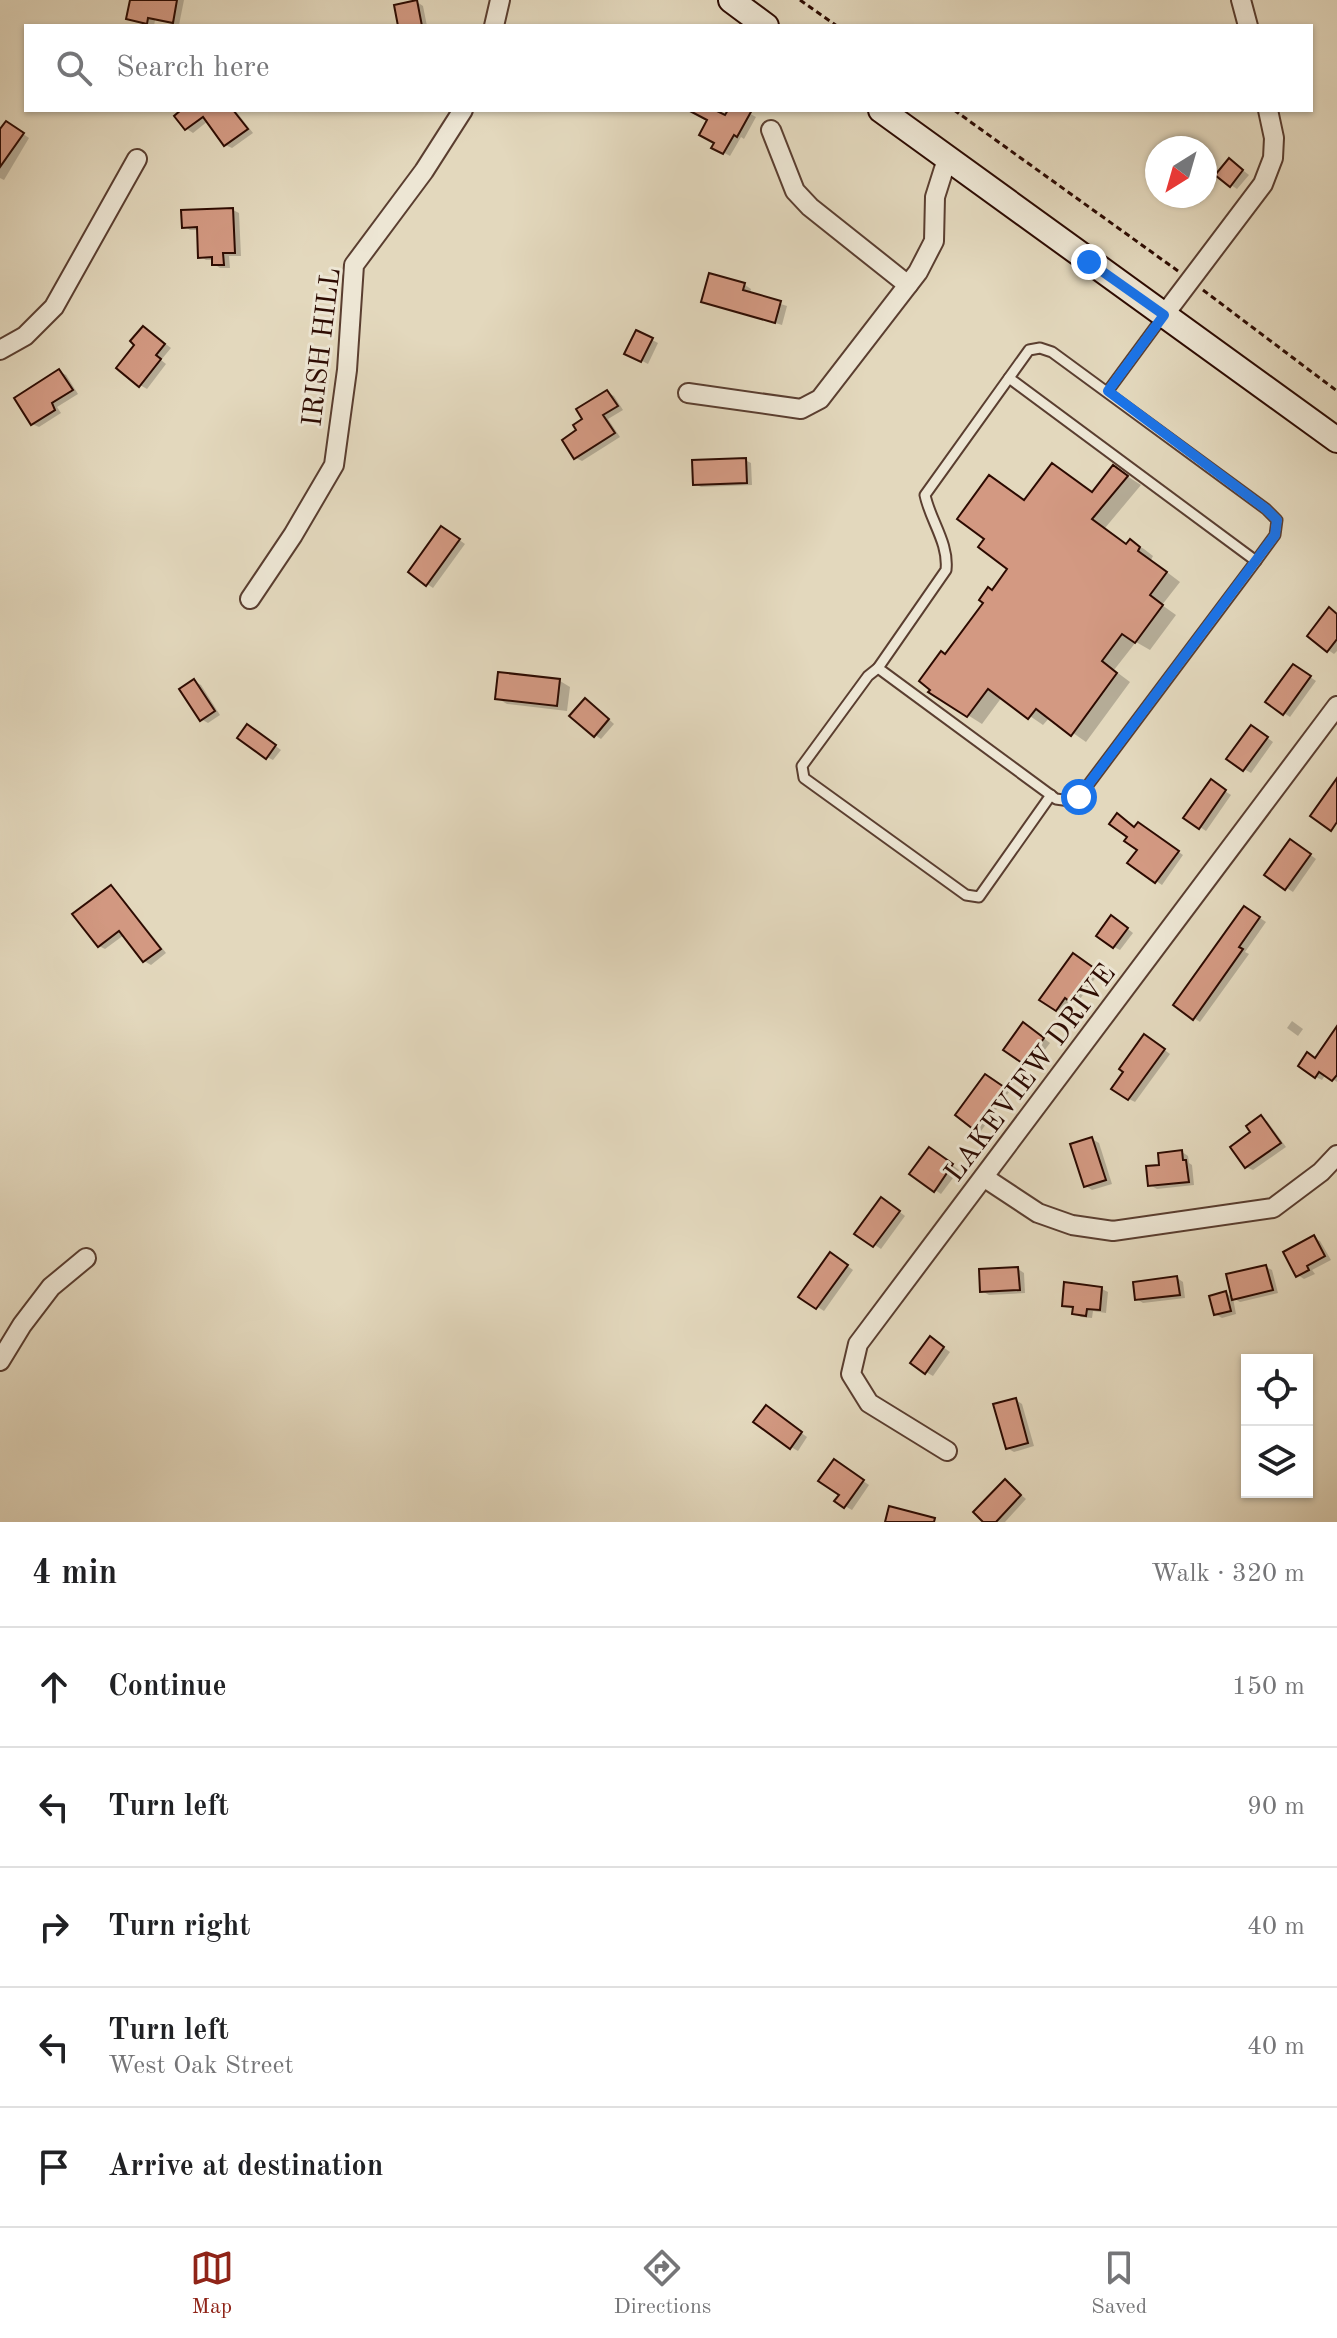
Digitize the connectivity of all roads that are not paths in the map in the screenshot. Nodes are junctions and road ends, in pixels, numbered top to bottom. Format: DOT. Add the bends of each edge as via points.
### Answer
graph roads {
  1 [pos="500,0"];
  2 [pos="731,0"];
  3 [pos="1241,0"];
  4 [pos="494,24"];
  5 [pos="763,24"];
  6 [pos="1247,24"];
  7 [pos="462,112"];
  8 [pos="884,112"];
  9 [pos="1268,112"];
  10 [pos="771,130"];
  11 [pos="137,159"];
  12 [pos="947,159"];
  13 [pos="908,285"];
  14 [pos="1164,315"];
  15 [pos="0,350"];
  16 [pos="1009,378"];
  17 [pos="1108,391"];
  18 [pos="688,393"];
  19 [pos="1337,440"];
  20 [pos="1256,561"];
  21 [pos="250,599"];
  22 [pos="878,668"];
  23 [pos="1337,706"];
  24 [pos="1051,795"];
  25 [pos="1337,1155"];
  26 [pos="985,1178"];
  27 [pos="86,1258"];
  28 [pos="0,1361"];
  29 [pos="947,1451"];
  1 -- 4 [label="street"];
  2 -- 5 [label="main road"];
  3 -- 6 [label="street"];
  7 -- 21 [label="street, IRISH HILL" via="354,265 334,465"];
  8 -- 12 [label="main road"];
  9 -- 14 [label="street" via="1274,148 1263,184"];
  10 -- 13 [label="street" via="795,191"];
  11 -- 15 [label="street" via="54,307 25,336"];
  12 -- 13 [label="street" via="935,197 934,241"];
  12 -- 14 [label="main road"];
  13 -- 18 [label="street" via="820,399 801,409"];
  14 -- 17 [label="lane"];
  14 -- 19 [label="main road"];
  16 -- 17 [label="lane" via="1029,350 1040,348"];
  16 -- 20 [label="lane"];
  16 -- 22 [label="lane" via="925,495 943,544 946,570"];
  17 -- 20 [label="lane" via="1277,520 1275,535"];
  20 -- 24 [label="lane" via="1079,797 1070,801"];
  22 -- 24 [label="lane"];
  22 -- 24 [label="lane" via="802,766 804,778 966,895 979,897"];
  23 -- 26 [label="street, LAKEVIEW DRIVE"];
  25 -- 26 [label="street" via="1273,1208 1113,1231 1038,1213"];
  26 -- 29 [label="street, LAKEVIEW DRIVE" via="858,1344 851,1374 869,1403"];
  27 -- 28 [label="street" via="51,1287"];
}
